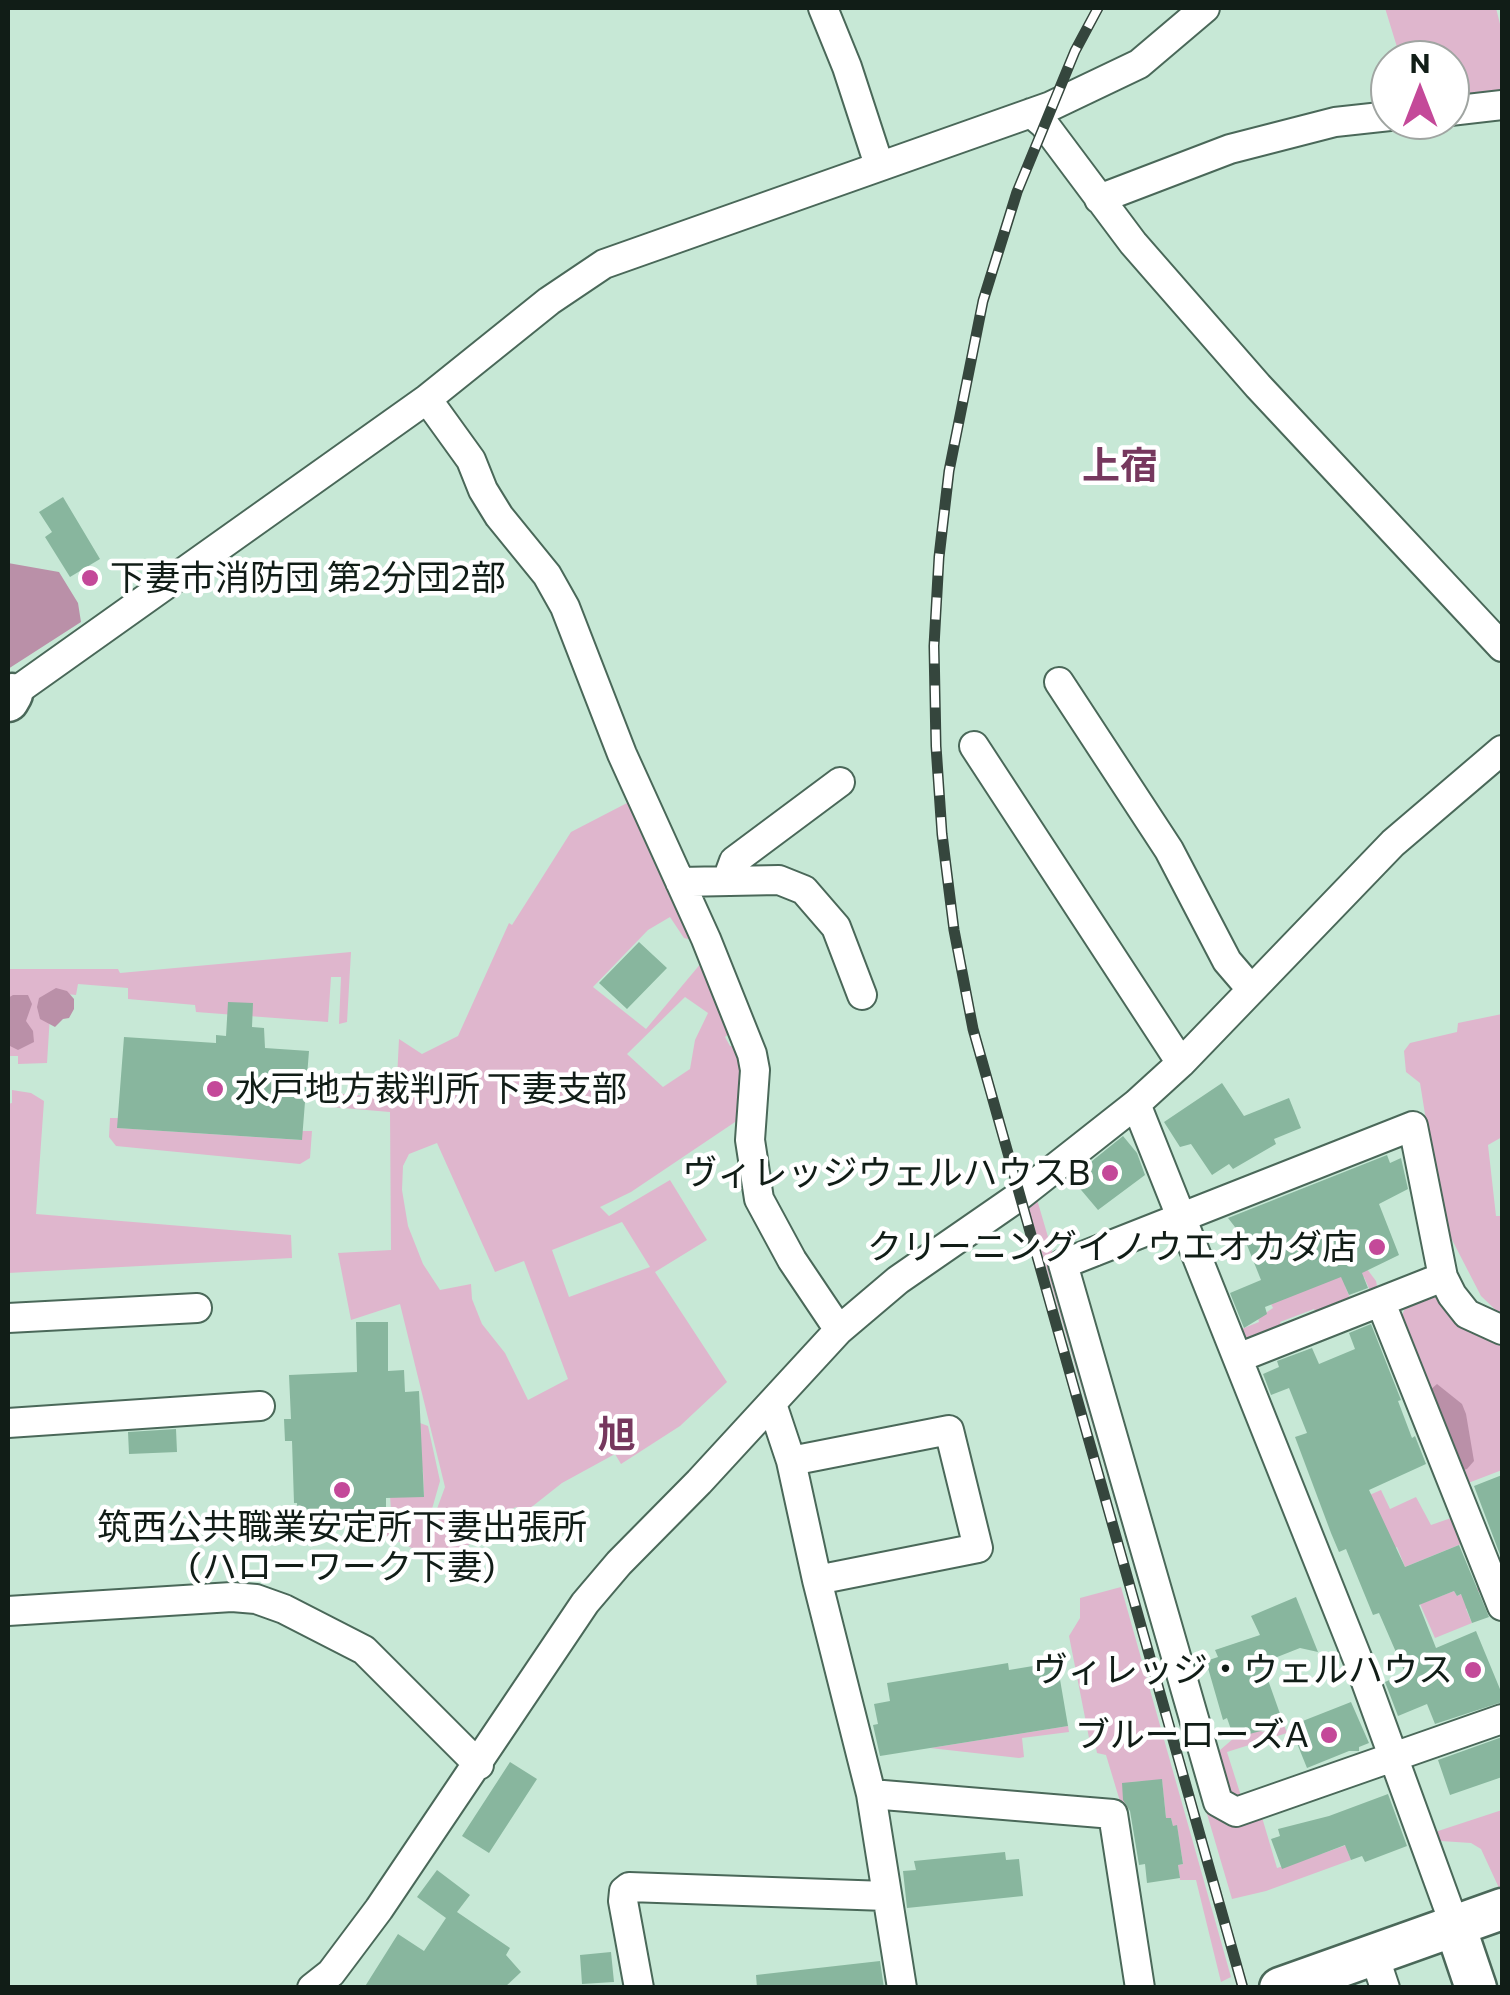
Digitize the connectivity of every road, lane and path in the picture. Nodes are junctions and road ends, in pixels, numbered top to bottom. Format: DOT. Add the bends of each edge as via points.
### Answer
graph roads {
  1 [pos="823,8"];
  2 [pos="1206,8"];
  3 [pos="1078,94"];
  4 [pos="1502,105"];
  5 [pos="1470,109"];
  6 [pos="1031,113"];
  7 [pos="1370,118"];
  8 [pos="1061,147"];
  9 [pos="879,165"];
  10 [pos="1099,199"];
  11 [pos="427,398"];
  12 [pos="1502,648"];
  13 [pos="1060,682"];
  14 [pos="10,698"];
  15 [pos="974,746"];
  16 [pos="1502,750"];
  17 [pos="840,782"];
  18 [pos="727,880"];
  19 [pos="680,882"];
  20 [pos="1251,989"];
  21 [pos="862,996"];
  22 [pos="1181,1062"];
  23 [pos="1136,1104"];
  24 [pos="1182,1219"];
  25 [pos="1443,1276"];
  26 [pos="1381,1302"];
  27 [pos="197,1308"];
  28 [pos="8,1318"];
  29 [pos="839,1330"];
  30 [pos="1502,1330"];
  31 [pos="1238,1358"];
  32 [pos="772,1404"];
  33 [pos="260,1406"];
  34 [pos="8,1423"];
  35 [pos="791,1461"];
  36 [pos="817,1580"];
  37 [pos="1502,1606"];
  38 [pos="8,1611"];
  39 [pos="1502,1719"];
  40 [pos="1396,1758"];
  41 [pos="478,1764"];
  42 [pos="871,1794"];
  43 [pos="886,1896"];
  44 [pos="1502,1909"];
  45 [pos="1456,1926"];
  46 [pos="1380,1971"];
  47 [pos="328,1983"];
  48 [pos="639,1988"];
  49 [pos="902,1988"];
  50 [pos="1140,1988"];
  51 [pos="1280,1988"];
  52 [pos="1476,1988"];
  1 -- 9 [label="street"];
  2 -- 3 [label="street" via="1139,64"];
  3 -- 6 [label="street"];
  3 -- 8 [label="street"];
  4 -- 5 [label="street"];
  6 -- 8 [label="street"];
  6 -- 9 [label="street"];
  7 -- 10 [label="street" via="1230,149"];
  8 -- 10 [label="street"];
  9 -- 11 [label="street" via="604,264"];
  10 -- 12 [label="street" via="1258,386"];
  11 -- 14 [label="street"];
  11 -- 19 [label="street" via="471,460 499,516 560,596"];
  13 -- 20 [label="street" via="1169,850 1216,945"];
  15 -- 22 [label="street"];
  16 -- 20 [label="street" via="1393,843"];
  17 -- 18 [label="street" via="734,861"];
  18 -- 19 [label="street"];
  18 -- 21 [label="street" via="779,880 804,890 836,927"];
  19 -- 29 [label="street" via="756,1070 750,1140 759,1199"];
  20 -- 22 [label="street"];
  22 -- 23 [label="street"];
  23 -- 24 [label="street"];
  23 -- 29 [label="street"];
  24 -- 25 [label="street" via="1414,1126"];
  24 -- 31 [label="street"];
  24 -- 40 [label="street" via="1063,1264 1218,1802 1236,1812"];
  25 -- 26 [label="street"];
  25 -- 30 [label="street" via="1467,1314"];
  26 -- 31 [label="street"];
  26 -- 37 [label="street"];
  27 -- 28 [label="street"];
  29 -- 32 [label="street"];
  31 -- 40 [label="street"];
  32 -- 35 [label="street"];
  32 -- 41 [label="street" via="585,1603"];
  33 -- 34 [label="street"];
  35 -- 36 [label="street"];
  35 -- 36 [label="street" via="950,1430 978,1548"];
  36 -- 42 [label="street"];
  38 -- 41 [label="street" via="232,1597 284,1608 364,1650"];
  39 -- 40 [label="street"];
  40 -- 45 [label="street"];
  41 -- 47 [label="street"];
  42 -- 43 [label="street"];
  42 -- 50 [label="street" via="1113,1814"];
  43 -- 48 [label="street" via="628,1887 623,1901"];
  43 -- 49 [label="street"];
  44 -- 45 [label="street"];
  45 -- 46 [label="street"];
  45 -- 52 [label="street"];
  46 -- 51 [label="street"];
}
